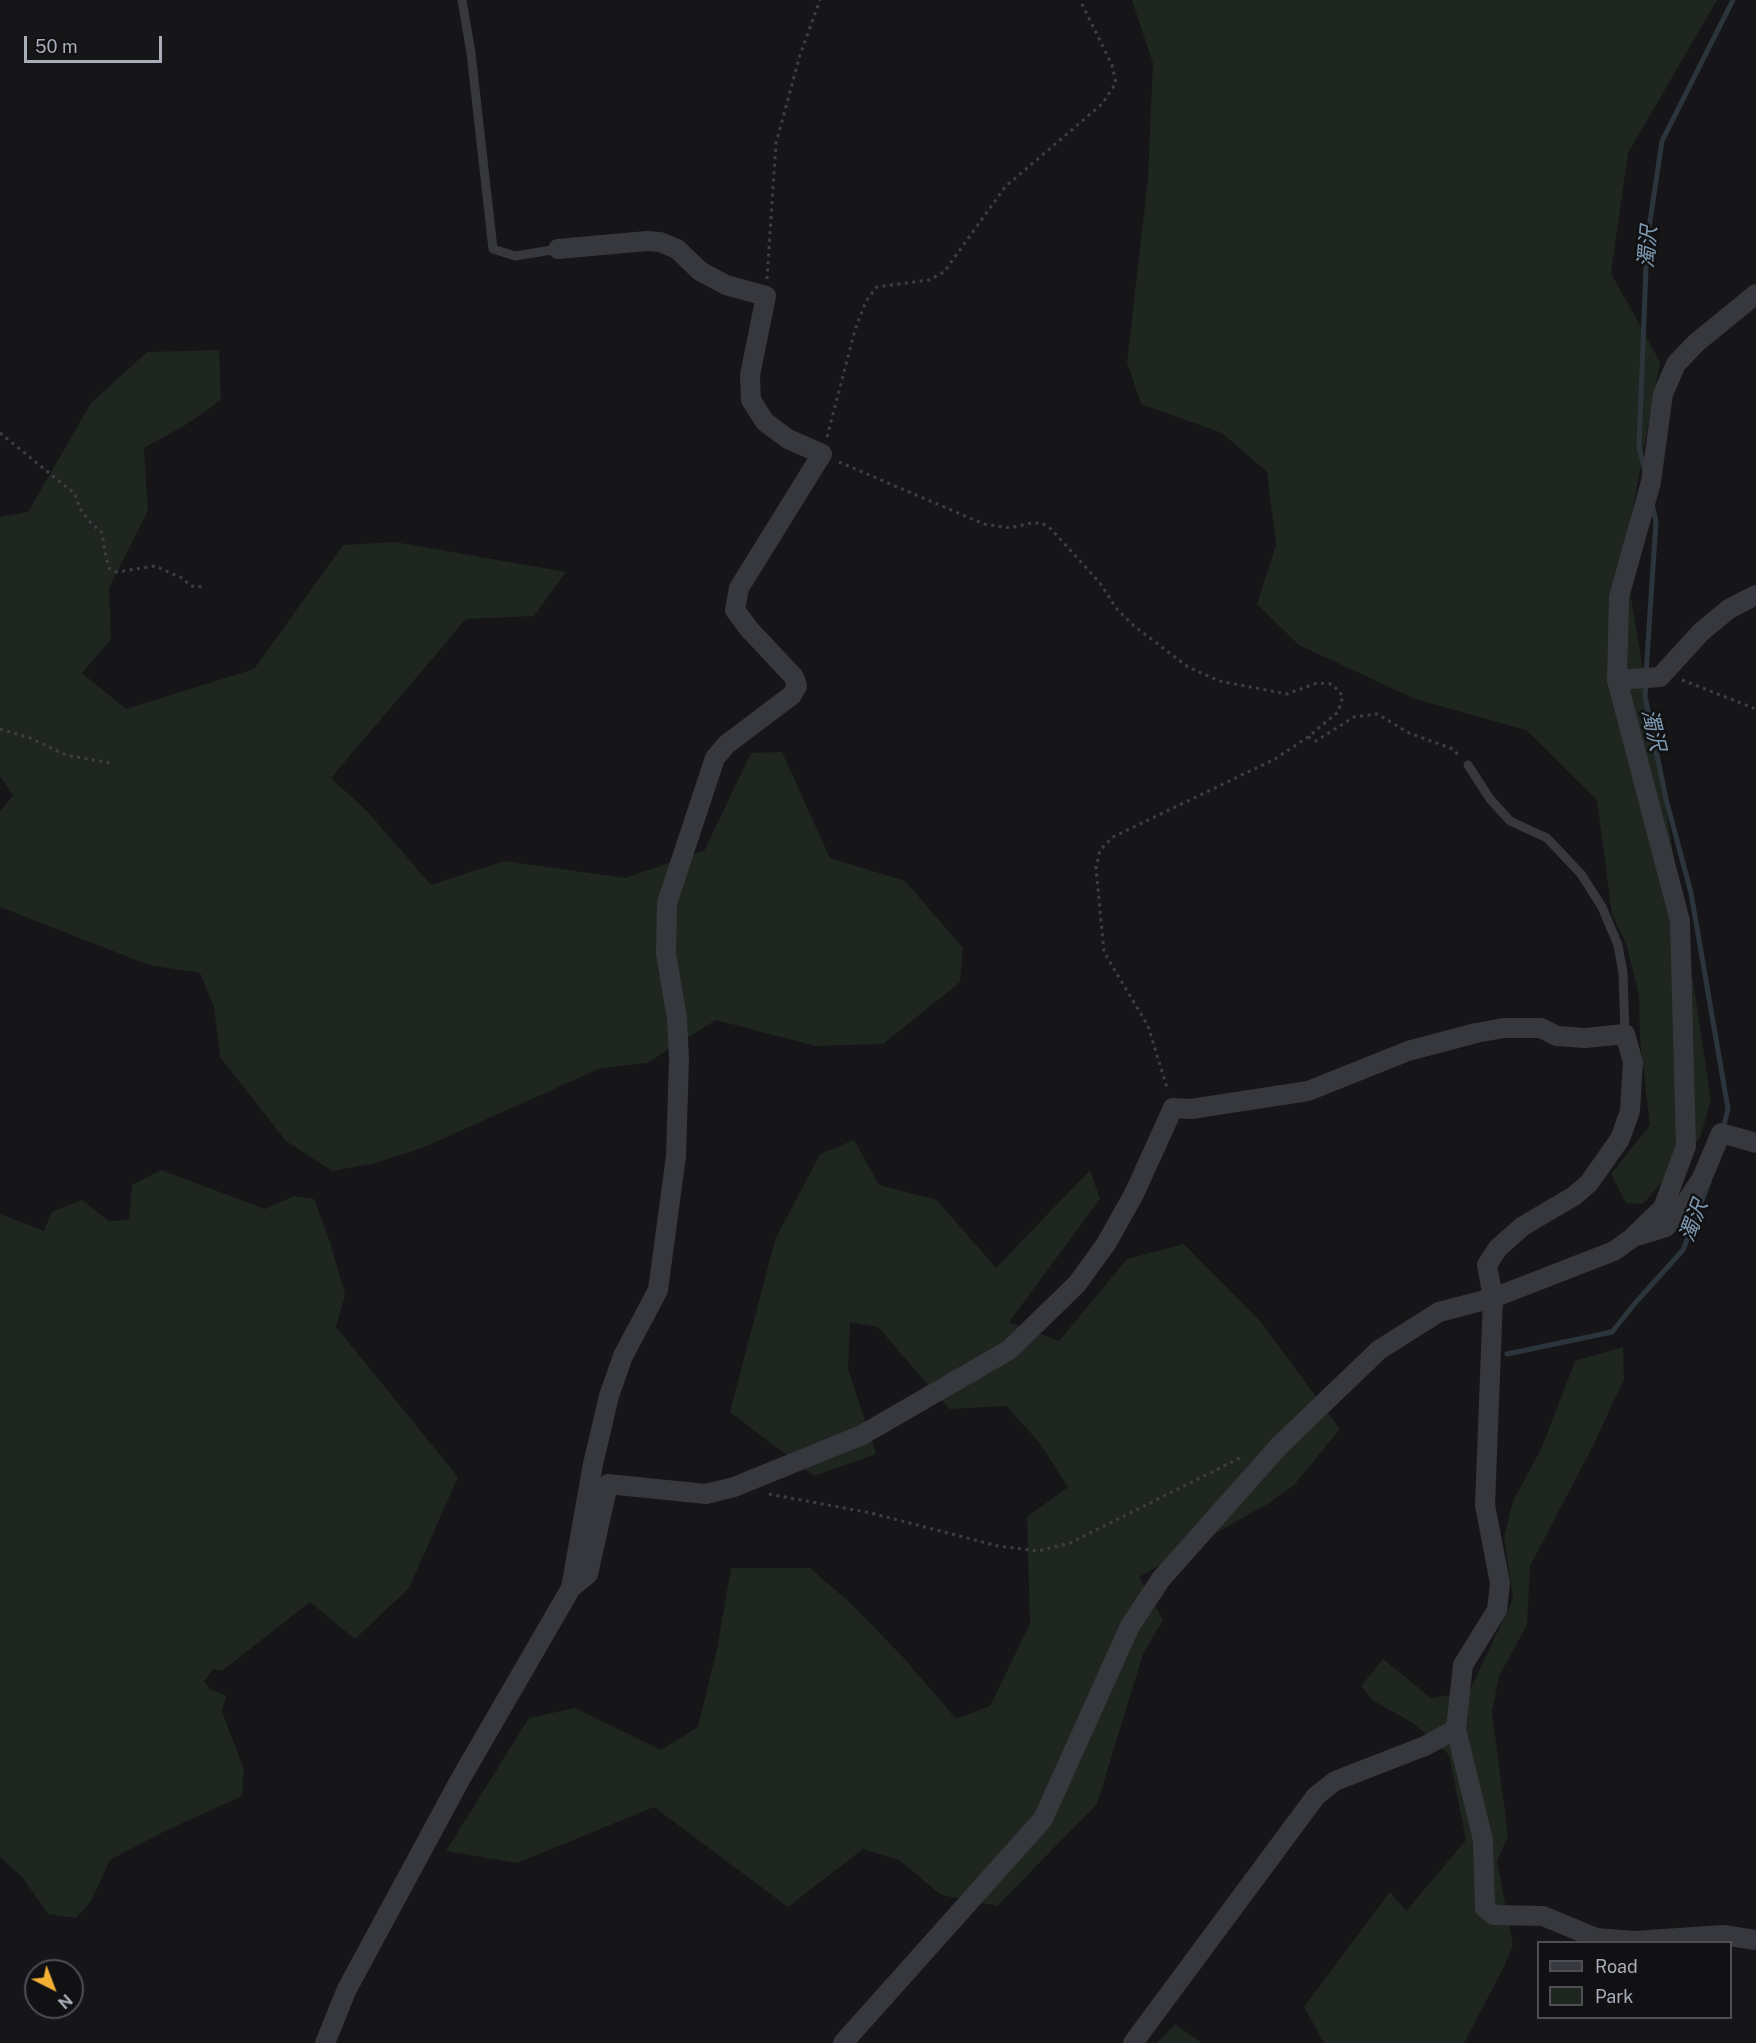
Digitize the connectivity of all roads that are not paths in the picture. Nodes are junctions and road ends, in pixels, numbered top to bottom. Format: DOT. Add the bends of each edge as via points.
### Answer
graph roads {
  1 [pos="462,0"];
  2 [pos="558,249"];
  3 [pos="1756,294"];
  4 [pos="1732,315"];
  5 [pos="1756,315"];
  6 [pos="1756,595"];
  7 [pos="1617,680"];
  8 [pos="1468,765"];
  9 [pos="1625,1034"];
  10 [pos="1756,1143"];
  11 [pos="1632,1238"];
  12 [pos="1493,1298"];
  13 [pos="571,1588"];
  14 [pos="1456,1729"];
  15 [pos="1756,1940"];
  16 [pos="325,2043"];
  17 [pos="843,2043"];
  18 [pos="1133,2043"];
  1 -- 2 [label="lane" via="493,249 515,256"];
  2 -- 13 [label="street" via="660,242 677,249 700,271 726,285 766,296 750,375 751,400 765,422 788,439 822,454 739,588 735,610 794,677 797,686 792,695 714,758 667,903 666,954 677,1018 678,1059 675,1156 658,1290 623,1356 609,1396"];
  3 -- 4 [label="street"];
  4 -- 5 [label="street"];
  4 -- 7 [label="street" via="1676,364 1663,394 1651,482 1619,597"];
  6 -- 7 [label="street" via="1729,609 1701,632 1662,675"];
  7 -- 11 [label="street" via="1680,921 1686,1146 1663,1208"];
  8 -- 9 [label="lane" via="1510,821 1547,838 1581,874 1602,907 1618,945"];
  9 -- 12 [label="street" via="1633,1062 1630,1111 1620,1139 1589,1183 1523,1226 1498,1248 1487,1265"];
  9 -- 13 [label="street" via="1585,1038 1557,1036 1541,1028 1504,1028 1408,1051 1308,1091 1191,1109 1173,1108 1134,1194 1106,1244 1077,1284 1009,1350 862,1435 734,1487 706,1494 608,1484 588,1574"];
  10 -- 11 [label="street" via="1721,1133 1702,1178 1666,1227"];
  11 -- 12 [label="street" via="1614,1251"];
  12 -- 14 [label="street" via="1485,1505 1500,1583 1497,1610 1463,1665"];
  12 -- 17 [label="street" via="1439,1312 1379,1350 1280,1445 1161,1579 1130,1626 1043,1819"];
  13 -- 16 [label="street" via="365,1953"];
  14 -- 15 [label="street" via="1483,1840 1485,1908 1494,1915 1543,1916 1596,1938 1634,1941 1723,1935"];
  14 -- 18 [label="street" via="1425,1746 1335,1781 1316,1796"];
}
